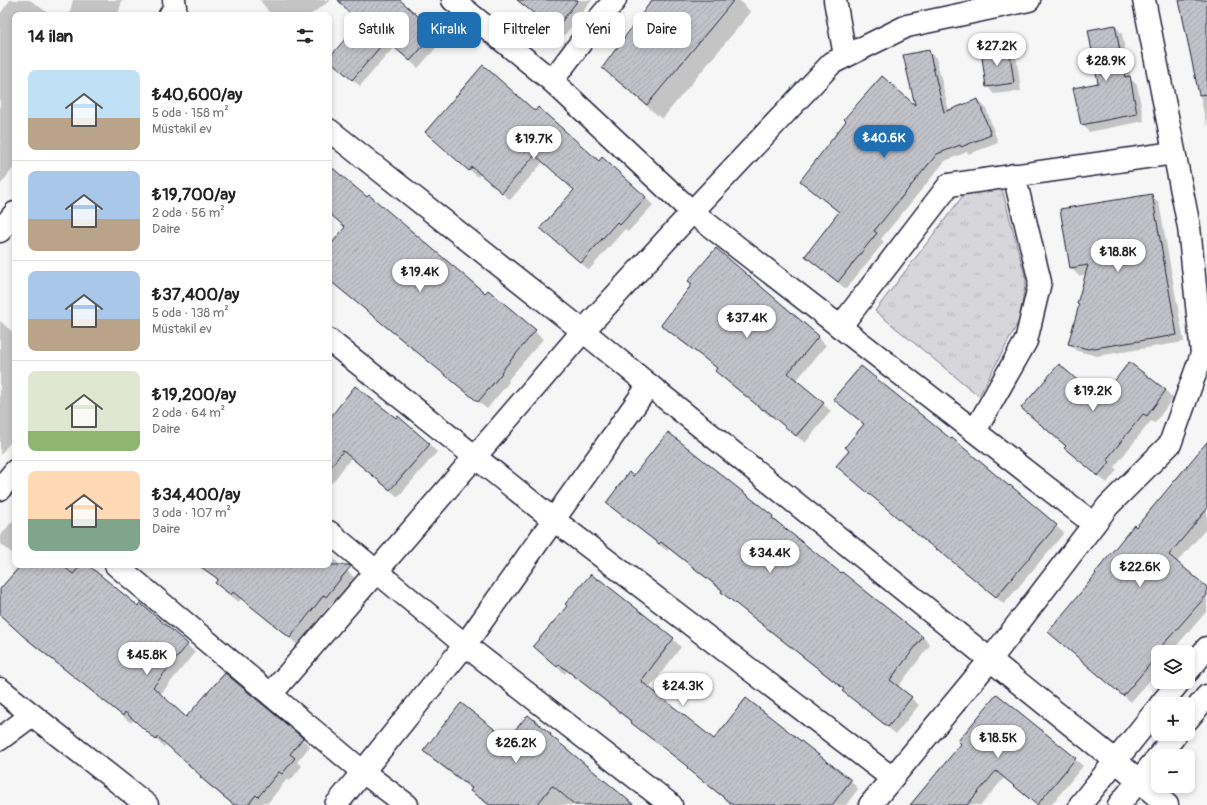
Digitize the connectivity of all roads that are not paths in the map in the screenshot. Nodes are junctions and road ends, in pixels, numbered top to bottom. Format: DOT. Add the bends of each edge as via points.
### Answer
graph roads {
  1 [pos="453,0"];
  2 [pos="615,0"];
  3 [pos="834,0"];
  4 [pos="1029,0"];
  5 [pos="1144,0"];
  6 [pos="984,4"];
  7 [pos="845,56"];
  8 [pos="552,81"];
  9 [pos="332,132"];
  10 [pos="1174,153"];
  11 [pos="1014,176"];
  12 [pos="692,212"];
  13 [pos="12,217"];
  14 [pos="0,231"];
  15 [pos="840,326"];
  16 [pos="583,331"];
  17 [pos="332,342"];
  18 [pos="649,385"];
  19 [pos="974,431"];
  20 [pos="475,457"];
  21 [pos="554,520"];
  22 [pos="1094,524"];
  23 [pos="332,534"];
  24 [pos="120,568"];
  25 [pos="377,571"];
  26 [pos="465,644"];
  27 [pos="1207,648"];
  28 [pos="990,660"];
  29 [pos="1195,663"];
  30 [pos="0,689"];
  31 [pos="1174,689"];
  32 [pos="270,694"];
  33 [pos="1207,696"];
  34 [pos="1167,697"];
  35 [pos="1195,711"];
  36 [pos="32,715"];
  37 [pos="1151,717"];
  38 [pos="0,739"];
  39 [pos="1170,741"];
  40 [pos="1164,749"];
  41 [pos="1116,761"];
  42 [pos="1151,765"];
  43 [pos="363,772"];
  44 [pos="892,778"];
  45 [pos="1138,781"];
  46 [pos="147,805"];
  47 [pos="336,805"];
  48 [pos="407,805"];
  49 [pos="671,805"];
  50 [pos="870,805"];
  51 [pos="1080,805"];
  52 [pos="1119,805"];
  53 [pos="1167,805"];
  1 -- 8 [label="street"];
  2 -- 8 [label="street"];
  3 -- 7 [label="street"];
  4 -- 6 [label="street"];
  5 -- 10 [label="street"];
  6 -- 7 [label="street" via="907,26"];
  7 -- 12 [label="street" via="832,63"];
  8 -- 12 [label="street"];
  9 -- 16 [label="street"];
  10 -- 11 [label="street"];
  10 -- 22 [label="street" via="1189,227 1202,354 1170,444 1108,506"];
  11 -- 15 [label="street" via="949,184"];
  11 -- 19 [label="street" via="1040,282 1026,341"];
  12 -- 15 [label="street"];
  12 -- 16 [label="street"];
  13 -- 14 [label="street"];
  15 -- 19 [label="street"];
  16 -- 18 [label="street"];
  16 -- 20 [label="street"];
  17 -- 20 [label="street"];
  18 -- 21 [label="street"];
  18 -- 28 [label="street"];
  19 -- 22 [label="street"];
  20 -- 21 [label="street"];
  20 -- 25 [label="street"];
  21 -- 26 [label="street"];
  21 -- 44 [label="street"];
  22 -- 28 [label="street"];
  23 -- 25 [label="street"];
  24 -- 32 [label="street"];
  25 -- 26 [label="street"];
  25 -- 32 [label="street"];
  26 -- 43 [label="street"];
  26 -- 49 [label="street"];
  27 -- 29 [label="street"];
  28 -- 41 [label="street"];
  28 -- 44 [label="street"];
  30 -- 36 [label="street"];
  31 -- 34 [label="street"];
  32 -- 43 [label="street"];
  33 -- 35 [label="street"];
  36 -- 38 [label="street"];
  36 -- 46 [label="street"];
  37 -- 41 [label="street"];
  39 -- 40 [label="street"];
  41 -- 45 [label="street"];
  41 -- 51 [label="street"];
  42 -- 45 [label="street"];
  43 -- 47 [label="street"];
  43 -- 48 [label="street"];
  44 -- 50 [label="street"];
  45 -- 52 [label="street"];
  45 -- 53 [label="street"];
}
